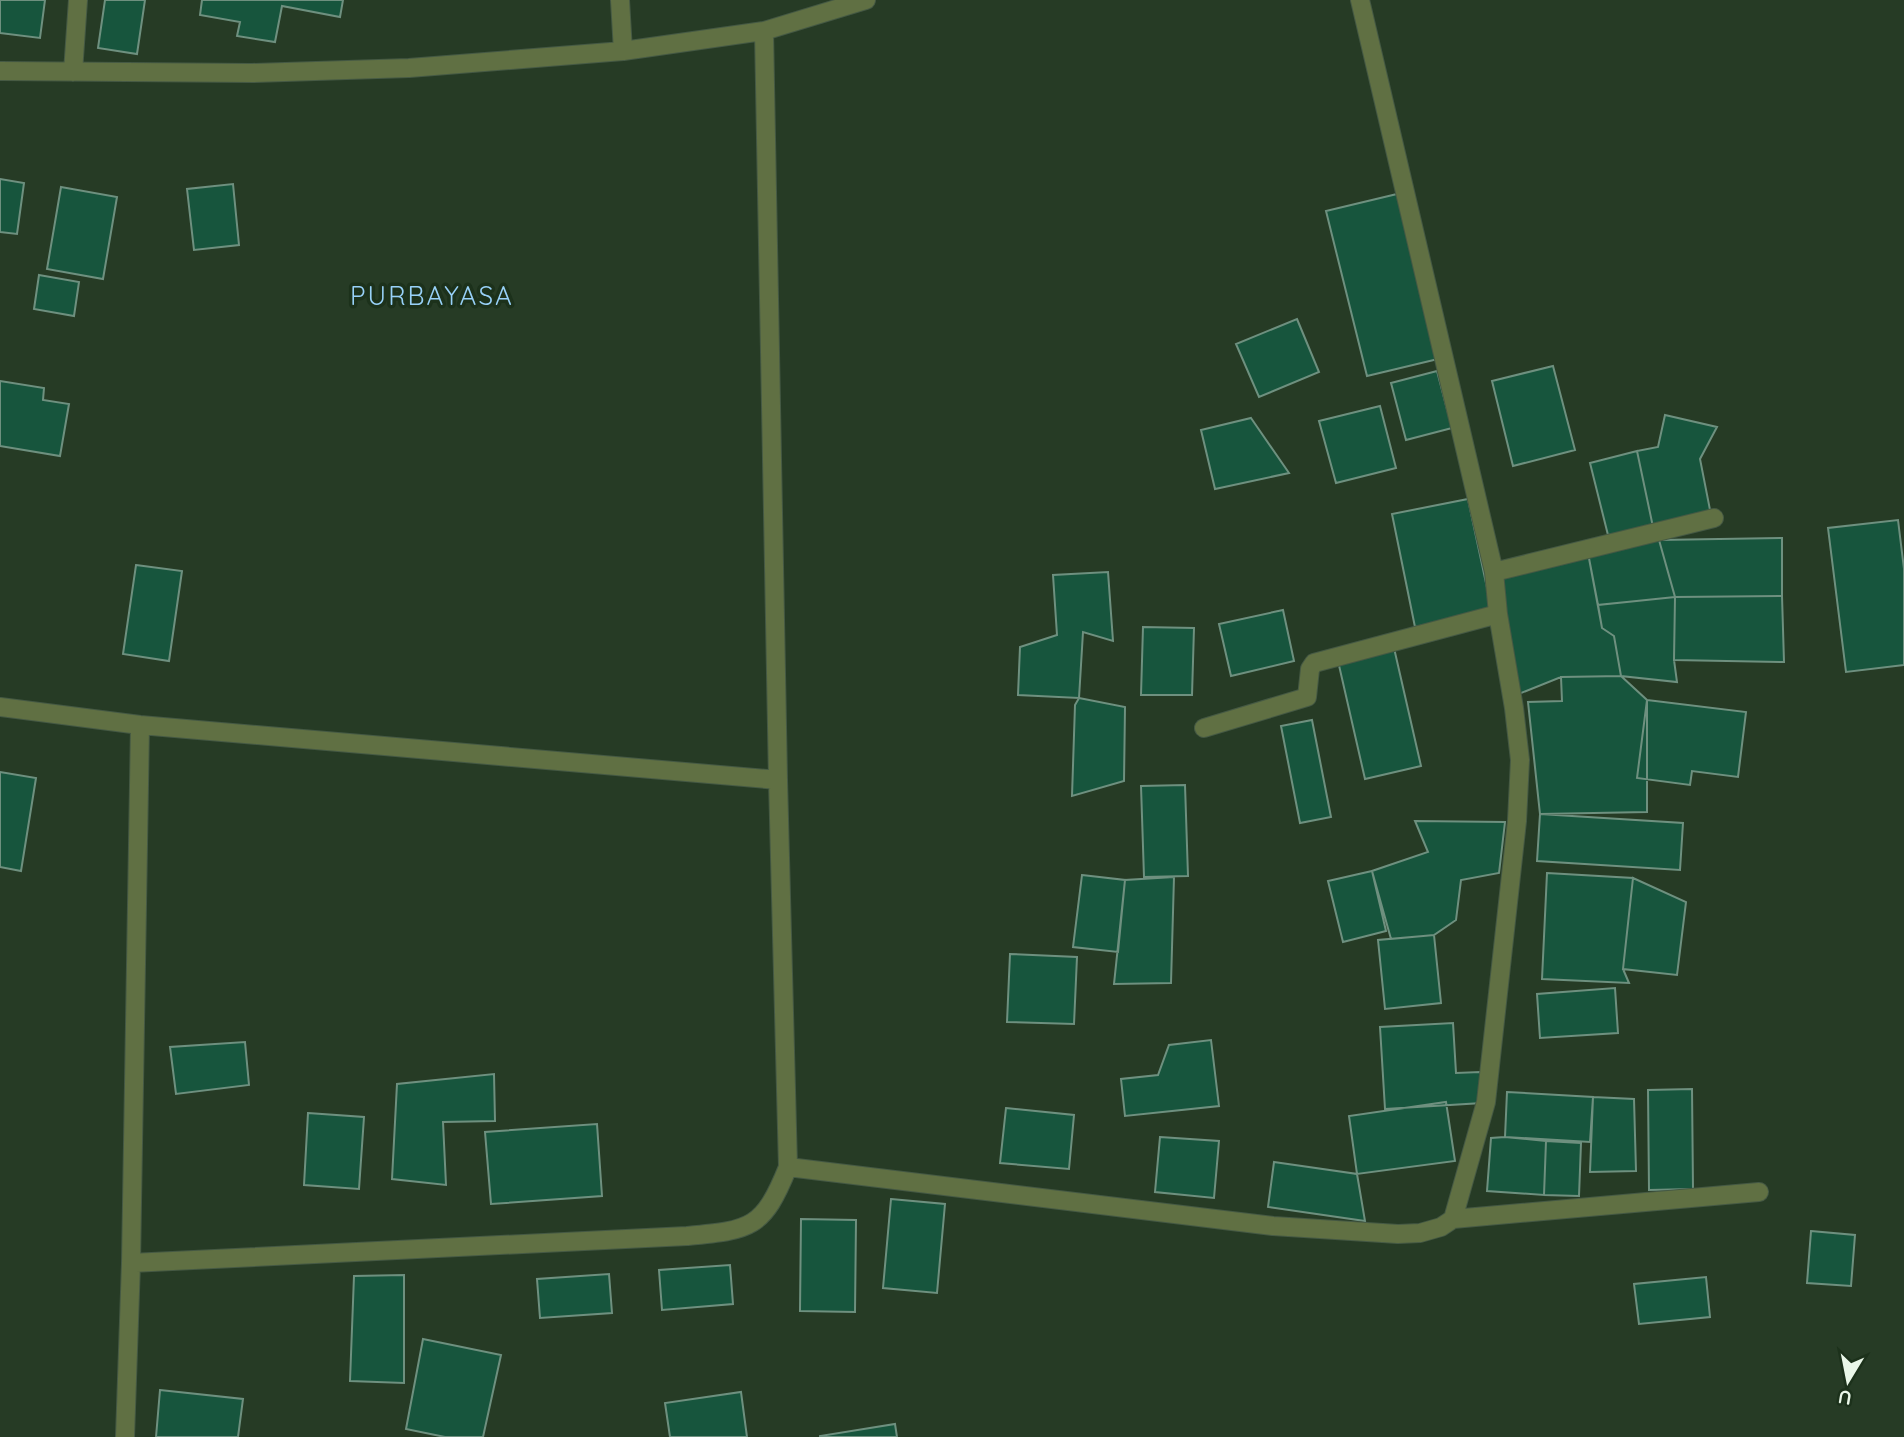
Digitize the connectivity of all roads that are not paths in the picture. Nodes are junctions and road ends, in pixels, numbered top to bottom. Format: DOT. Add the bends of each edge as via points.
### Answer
graph roads {
  1 [pos="78,0"];
  2 [pos="620,0"];
  3 [pos="866,0"];
  4 [pos="1360,0"];
  5 [pos="764,30"];
  6 [pos="623,51"];
  7 [pos="0,71"];
  8 [pos="73,72"];
  9 [pos="1714,518"];
  10 [pos="1494,572"];
  11 [pos="1497,614"];
  12 [pos="0,708"];
  13 [pos="140,725"];
  14 [pos="1204,727"];
  15 [pos="778,780"];
  16 [pos="788,1167"];
  17 [pos="1759,1192"];
  18 [pos="1453,1219"];
  19 [pos="131,1263"];
  20 [pos="125,1437"];
  1 -- 8 [label="street"];
  2 -- 6 [label="street"];
  3 -- 5 [label="street"];
  4 -- 10 [label="street"];
  5 -- 6 [label="street"];
  5 -- 15 [label="street"];
  6 -- 8 [label="street" via="396,68"];
  7 -- 8 [label="street"];
  9 -- 10 [label="street"];
  10 -- 11 [label="street"];
  11 -- 14 [label="street" via="1314,663 1307,697"];
  11 -- 18 [label="street" via="1520,760 1517,821 1486,1102"];
  12 -- 13 [label="street"];
  13 -- 15 [label="street"];
  13 -- 19 [label="street"];
  15 -- 16 [label="street"];
  16 -- 18 [label="street" via="1273,1226 1398,1234 1420,1233"];
  16 -- 19 [label="street" via="769,1208 758,1220 723,1233"];
  17 -- 18 [label="street"];
  19 -- 20 [label="street"];
}
